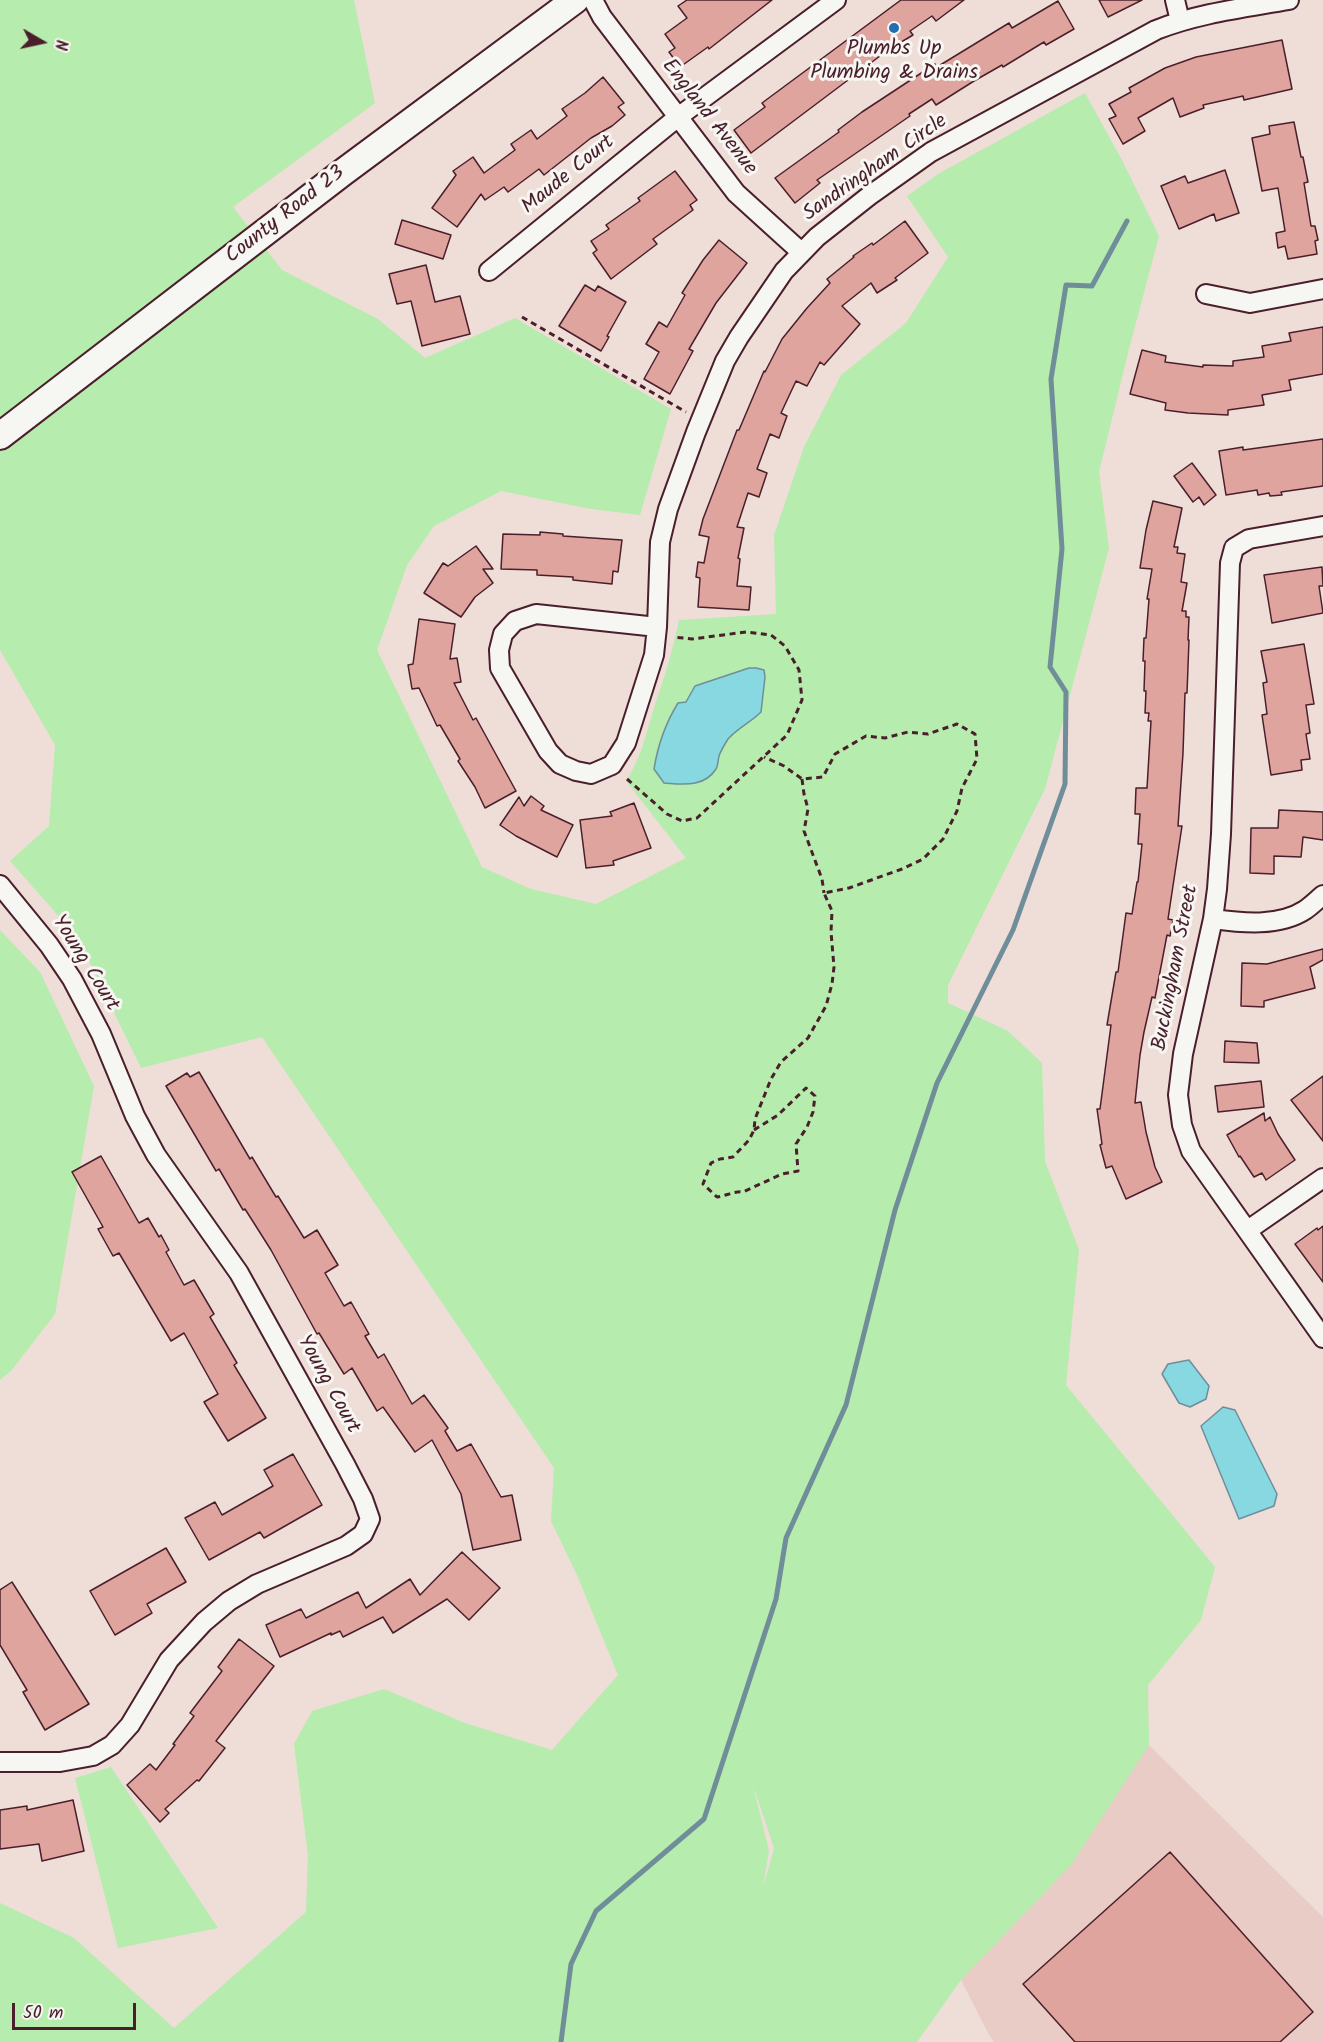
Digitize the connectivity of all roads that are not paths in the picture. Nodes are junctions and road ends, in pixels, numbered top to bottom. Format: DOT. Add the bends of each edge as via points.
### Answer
graph roads {
  1 [pos="575,0"];
  2 [pos="593,0"];
  3 [pos="836,0"];
  4 [pos="1175,0"];
  5 [pos="1289,0"];
  6 [pos="1180,21"];
  7 [pos="678,117"];
  8 [pos="801,252"];
  9 [pos="489,271"];
  10 [pos="1323,289"];
  11 [pos="1206,294"];
  12 [pos="0,436"];
  13 [pos="1323,526"];
  14 [pos="657,627"];
  15 [pos="0,885"];
  16 [pos="1323,895"];
  17 [pos="1213,919"];
  18 [pos="1323,1178"];
  19 [pos="1248,1230"];
  20 [pos="1323,1338"];
  21 [pos="3,1757"];
  1 -- 12 [label="main road, County Road 23"];
  2 -- 7 [label="street, England Avenue"];
  3 -- 7 [label="street, Maude Court"];
  4 -- 6 [label="street"];
  5 -- 6 [label="street, Sandringham Circle"];
  6 -- 8 [label="street, Sandringham Circle" via="1156,30 932,152 869,196"];
  7 -- 8 [label="street, England Avenue" via="736,193"];
  7 -- 9 [label="street, Maude Court"];
  8 -- 14 [label="street, Sandringham Circle" via="739,337 701,419 660,542"];
  10 -- 11 [label="street" via="1250,303"];
  13 -- 17 [label="street, Buckingham Street" via="1249,539 1234,548 1230,563 1221,834"];
  14 -- 14 [label="street, Sandringham Circle" via="536,614 515,621 503,634 500,668 548,751 560,764 591,774 612,765 626,744 654,655"];
  15 -- 21 [label="street, Young Court" via="72,979 156,1155 239,1273 345,1464 370,1519 363,1534 346,1546 257,1584 204,1622 169,1660 130,1725 112,1745 93,1756 60,1762"];
  16 -- 17 [label="street" via="1305,910 1284,919"];
  17 -- 19 [label="street, Buckingham Street" via="1189,1022 1178,1095 1191,1151"];
  18 -- 19 [label="street"];
  19 -- 20 [label="street, Buckingham Street"];
}
